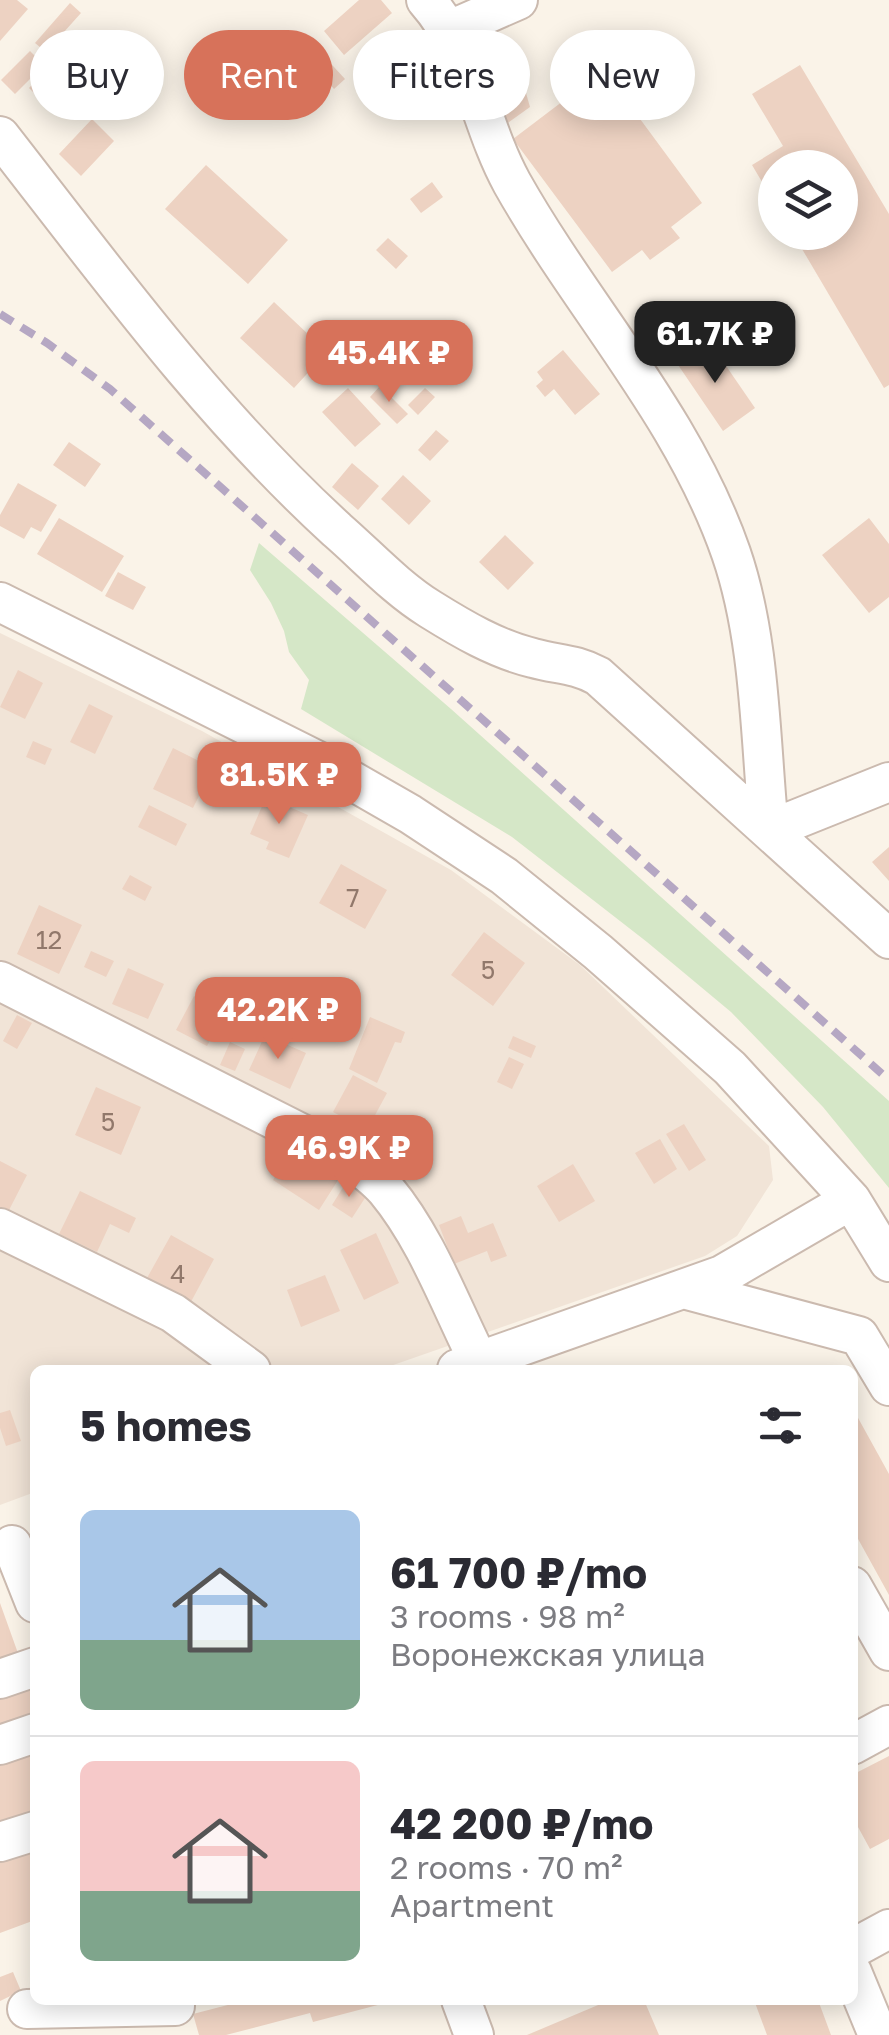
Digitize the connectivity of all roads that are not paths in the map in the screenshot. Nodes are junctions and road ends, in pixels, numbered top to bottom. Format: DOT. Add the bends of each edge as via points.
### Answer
graph roads {
  1 [pos="426,0"];
  2 [pos="518,0"];
  3 [pos="450,30"];
  4 [pos="486,120"];
  5 [pos="0,136"];
  6 [pos="0,602"];
  7 [pos="889,782"];
  8 [pos="769,830"];
  9 [pos="889,939"];
  10 [pos="0,981"];
  11 [pos="850,1200"];
  12 [pos="0,1228"];
  13 [pos="889,1262"];
  14 [pos="687,1290"];
  15 [pos="245,1365"];
  16 [pos="467,1365"];
  17 [pos="889,1386"];
  18 [pos="16,1544"];
  19 [pos="30,1588"];
  20 [pos="858,1597"];
  21 [pos="889,1651"];
  22 [pos="30,1670"];
  23 [pos="0,1679"];
  24 [pos="889,1725"];
  25 [pos="30,1735"];
  26 [pos="858,1741"];
  27 [pos="0,1745"];
  28 [pos="30,1833"];
  29 [pos="0,1842"];
  30 [pos="889,1929"];
  31 [pos="858,1946"];
  32 [pos="858,1987"];
  33 [pos="463,2005"];
  34 [pos="22,2011"];
  35 [pos="176,2014"];
  36 [pos="474,2035"];
  37 [pos="878,2035"];
  1 -- 3 [label="street"];
  2 -- 3 [label="street"];
  4 -- 8 [label="street" via="512,182 684,447 732,554 751,639"];
  5 -- 8 [label="street" via="209,401 368,558 426,607 486,642 598,676"];
  6 -- 11 [label="street" via="316,760 504,876 730,1068"];
  7 -- 8 [label="street"];
  8 -- 9 [label="street"];
  10 -- 16 [label="street" via="364,1170 413,1233"];
  11 -- 13 [label="street"];
  11 -- 14 [label="street"];
  12 -- 15 [label="street" via="172,1312"];
  14 -- 16 [label="street"];
  14 -- 17 [label="street" via="859,1336"];
  18 -- 19 [label="street"];
  20 -- 21 [label="street"];
  22 -- 23 [label="street"];
  24 -- 26 [label="street"];
  25 -- 27 [label="street"];
  28 -- 29 [label="street"];
  30 -- 31 [label="street"];
  32 -- 37 [label="street"];
  33 -- 36 [label="street"];
  34 -- 35 [label="street"];
}
